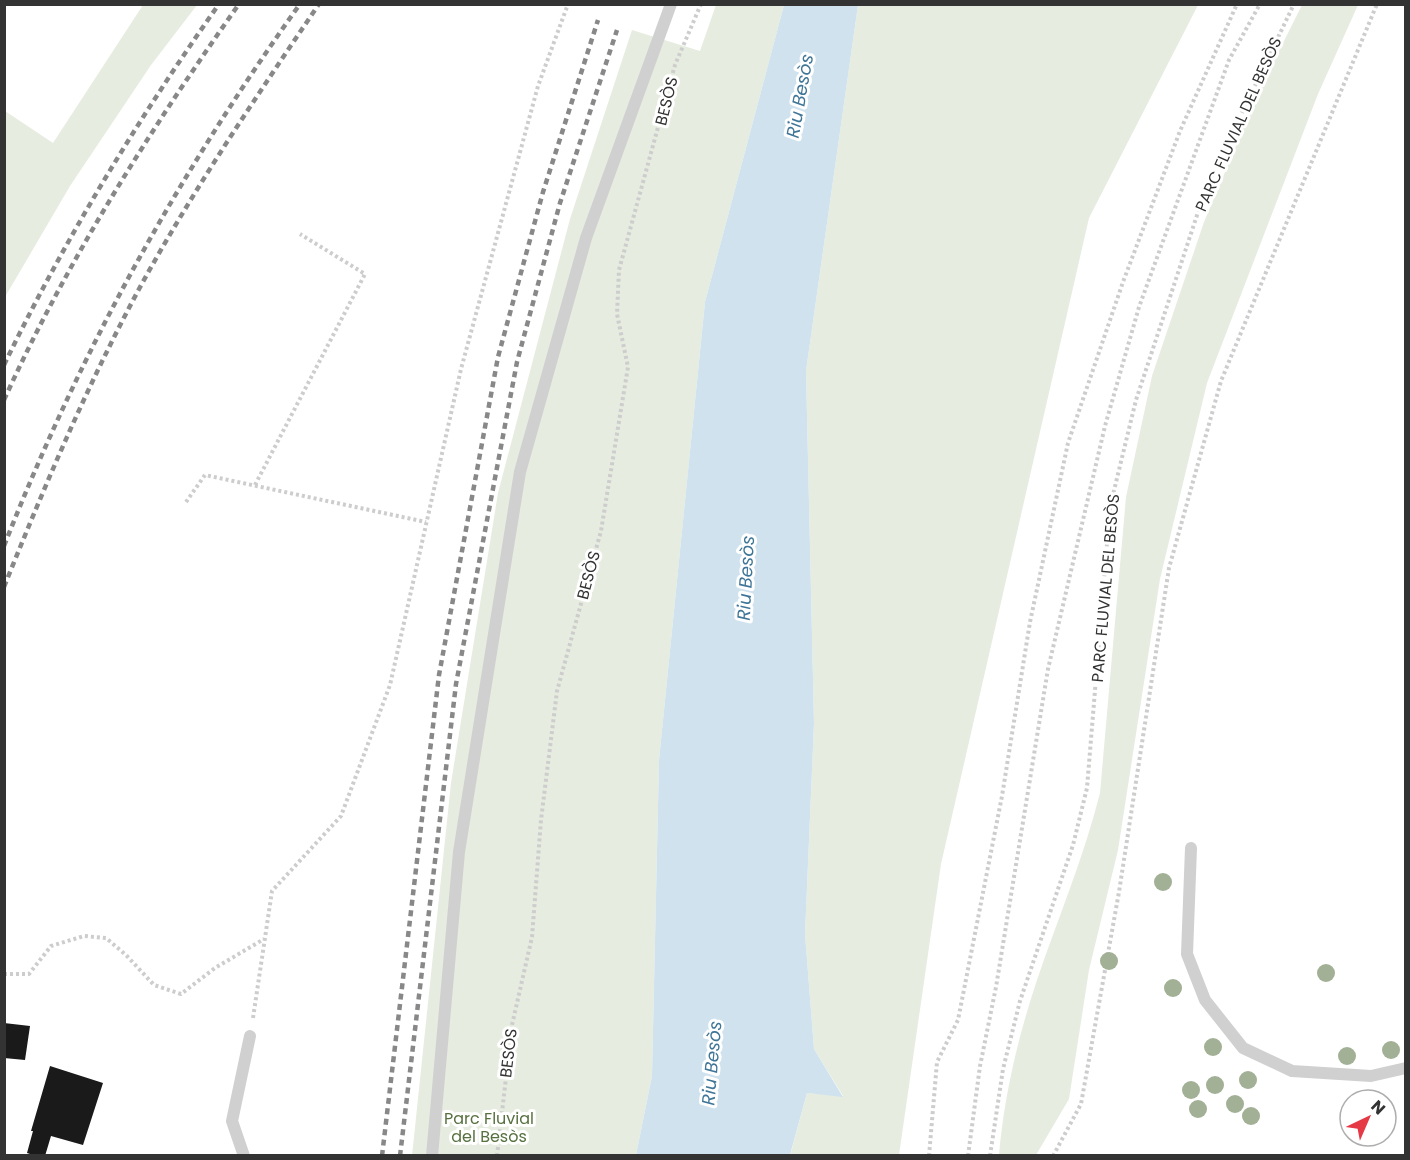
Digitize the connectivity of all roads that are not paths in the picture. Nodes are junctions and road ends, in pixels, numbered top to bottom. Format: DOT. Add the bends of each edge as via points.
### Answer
graph roads {
  1 [pos="671,4"];
  2 [pos="1191,848"];
  3 [pos="250,1036"];
  4 [pos="1406,1068"];
  5 [pos="244,1155"];
  6 [pos="432,1155"];
  1 -- 6 [label="lane" via="586,238 520,472 459,852"];
  2 -- 4 [label="lane" via="1187,954 1205,1000 1243,1048 1292,1071 1371,1076"];
  3 -- 5 [label="lane" via="232,1121"];
}
